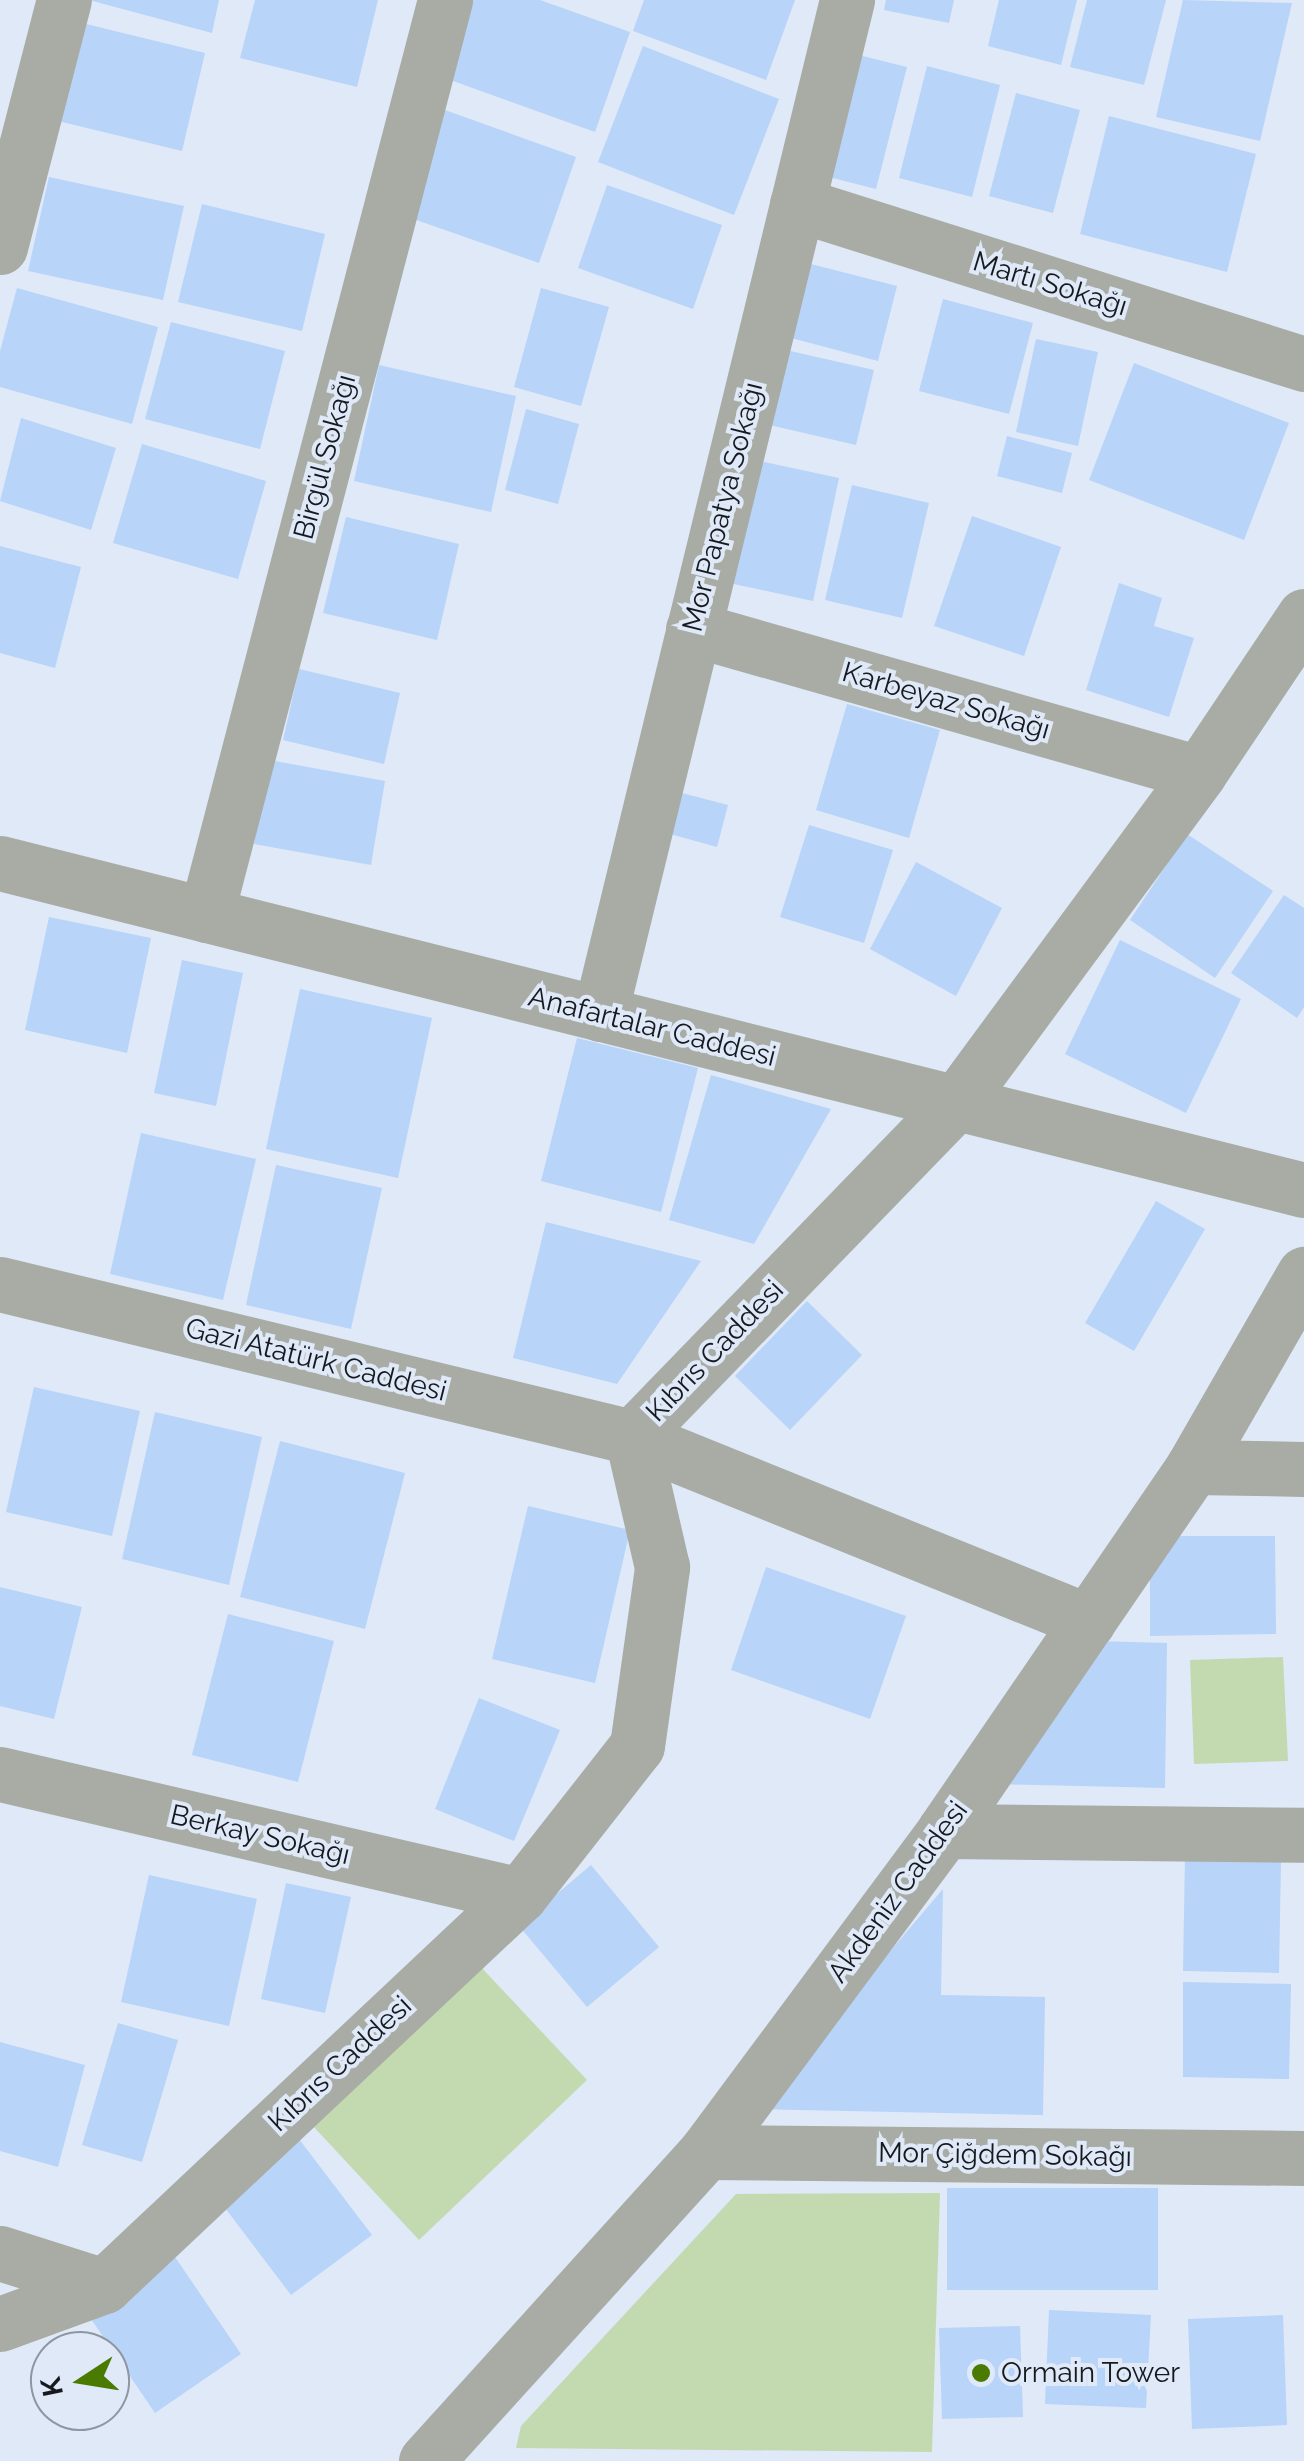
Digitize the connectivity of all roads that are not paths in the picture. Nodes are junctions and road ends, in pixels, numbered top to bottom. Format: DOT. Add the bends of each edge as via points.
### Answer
graph roads {
  1 [pos="64,0"];
  2 [pos="445,0"];
  3 [pos="847,0"];
  4 [pos="797,204"];
  5 [pos="0,247"];
  6 [pos="1304,364"];
  7 [pos="1304,616"];
  8 [pos="693,630"];
  9 [pos="1198,773"];
  10 [pos="0,863"];
  11 [pos="206,915"];
  12 [pos="600,1014"];
  13 [pos="956,1103"];
  14 [pos="1304,1190"];
  15 [pos="1304,1274"];
  16 [pos="0,1284"];
  17 [pos="632,1436"];
  18 [pos="1193,1467"];
  19 [pos="1304,1470"];
  20 [pos="1088,1621"];
  21 [pos="0,1774"];
  22 [pos="944,1831"];
  23 [pos="1304,1835"];
  24 [pos="520,1896"];
  25 [pos="706,2152"];
  26 [pos="1304,2158"];
  27 [pos="0,2253"];
  28 [pos="104,2286"];
  29 [pos="0,2324"];
  30 [pos="426,2461"];
  1 -- 5 [label="street"];
  2 -- 11 [label="street, Birgül Sokağı"];
  3 -- 4 [label="street, Mor Papatya Sokağı"];
  4 -- 6 [label="street, Martı Sokağı"];
  4 -- 8 [label="street, Mor Papatya Sokağı"];
  7 -- 9 [label="street, Kıbrıs Caddesi"];
  8 -- 9 [label="street, Karbeyaz Sokağı"];
  8 -- 12 [label="street, Mor Papatya Sokağı"];
  9 -- 13 [label="street, Kıbrıs Caddesi"];
  10 -- 11 [label="street, Anafartalar Caddesi"];
  11 -- 12 [label="street, Anafartalar Caddesi"];
  12 -- 13 [label="street, Anafartalar Caddesi"];
  13 -- 14 [label="street, Anafartalar Caddesi"];
  13 -- 17 [label="street, Kıbrıs Caddesi"];
  15 -- 18 [label="street, Akdeniz Caddesi"];
  16 -- 17 [label="street, Gazi Atatürk Caddesi"];
  17 -- 20 [label="street, Gazi Atatürk Caddesi"];
  17 -- 24 [label="street, Kıbrıs Caddesi" via="662,1567 637,1746"];
  18 -- 19 [label="street"];
  18 -- 20 [label="street, Akdeniz Caddesi"];
  20 -- 22 [label="street, Akdeniz Caddesi"];
  21 -- 24 [label="street, Berkay Sokağı"];
  22 -- 23 [label="street"];
  22 -- 25 [label="street, Akdeniz Caddesi"];
  24 -- 28 [label="street, Kıbrıs Caddesi"];
  25 -- 26 [label="street, Mor Çiğdem Sokağı"];
  25 -- 30 [label="street, Akdeniz Caddesi"];
  27 -- 28 [label="street"];
  28 -- 29 [label="street, Kıbrıs Caddesi"];
}
